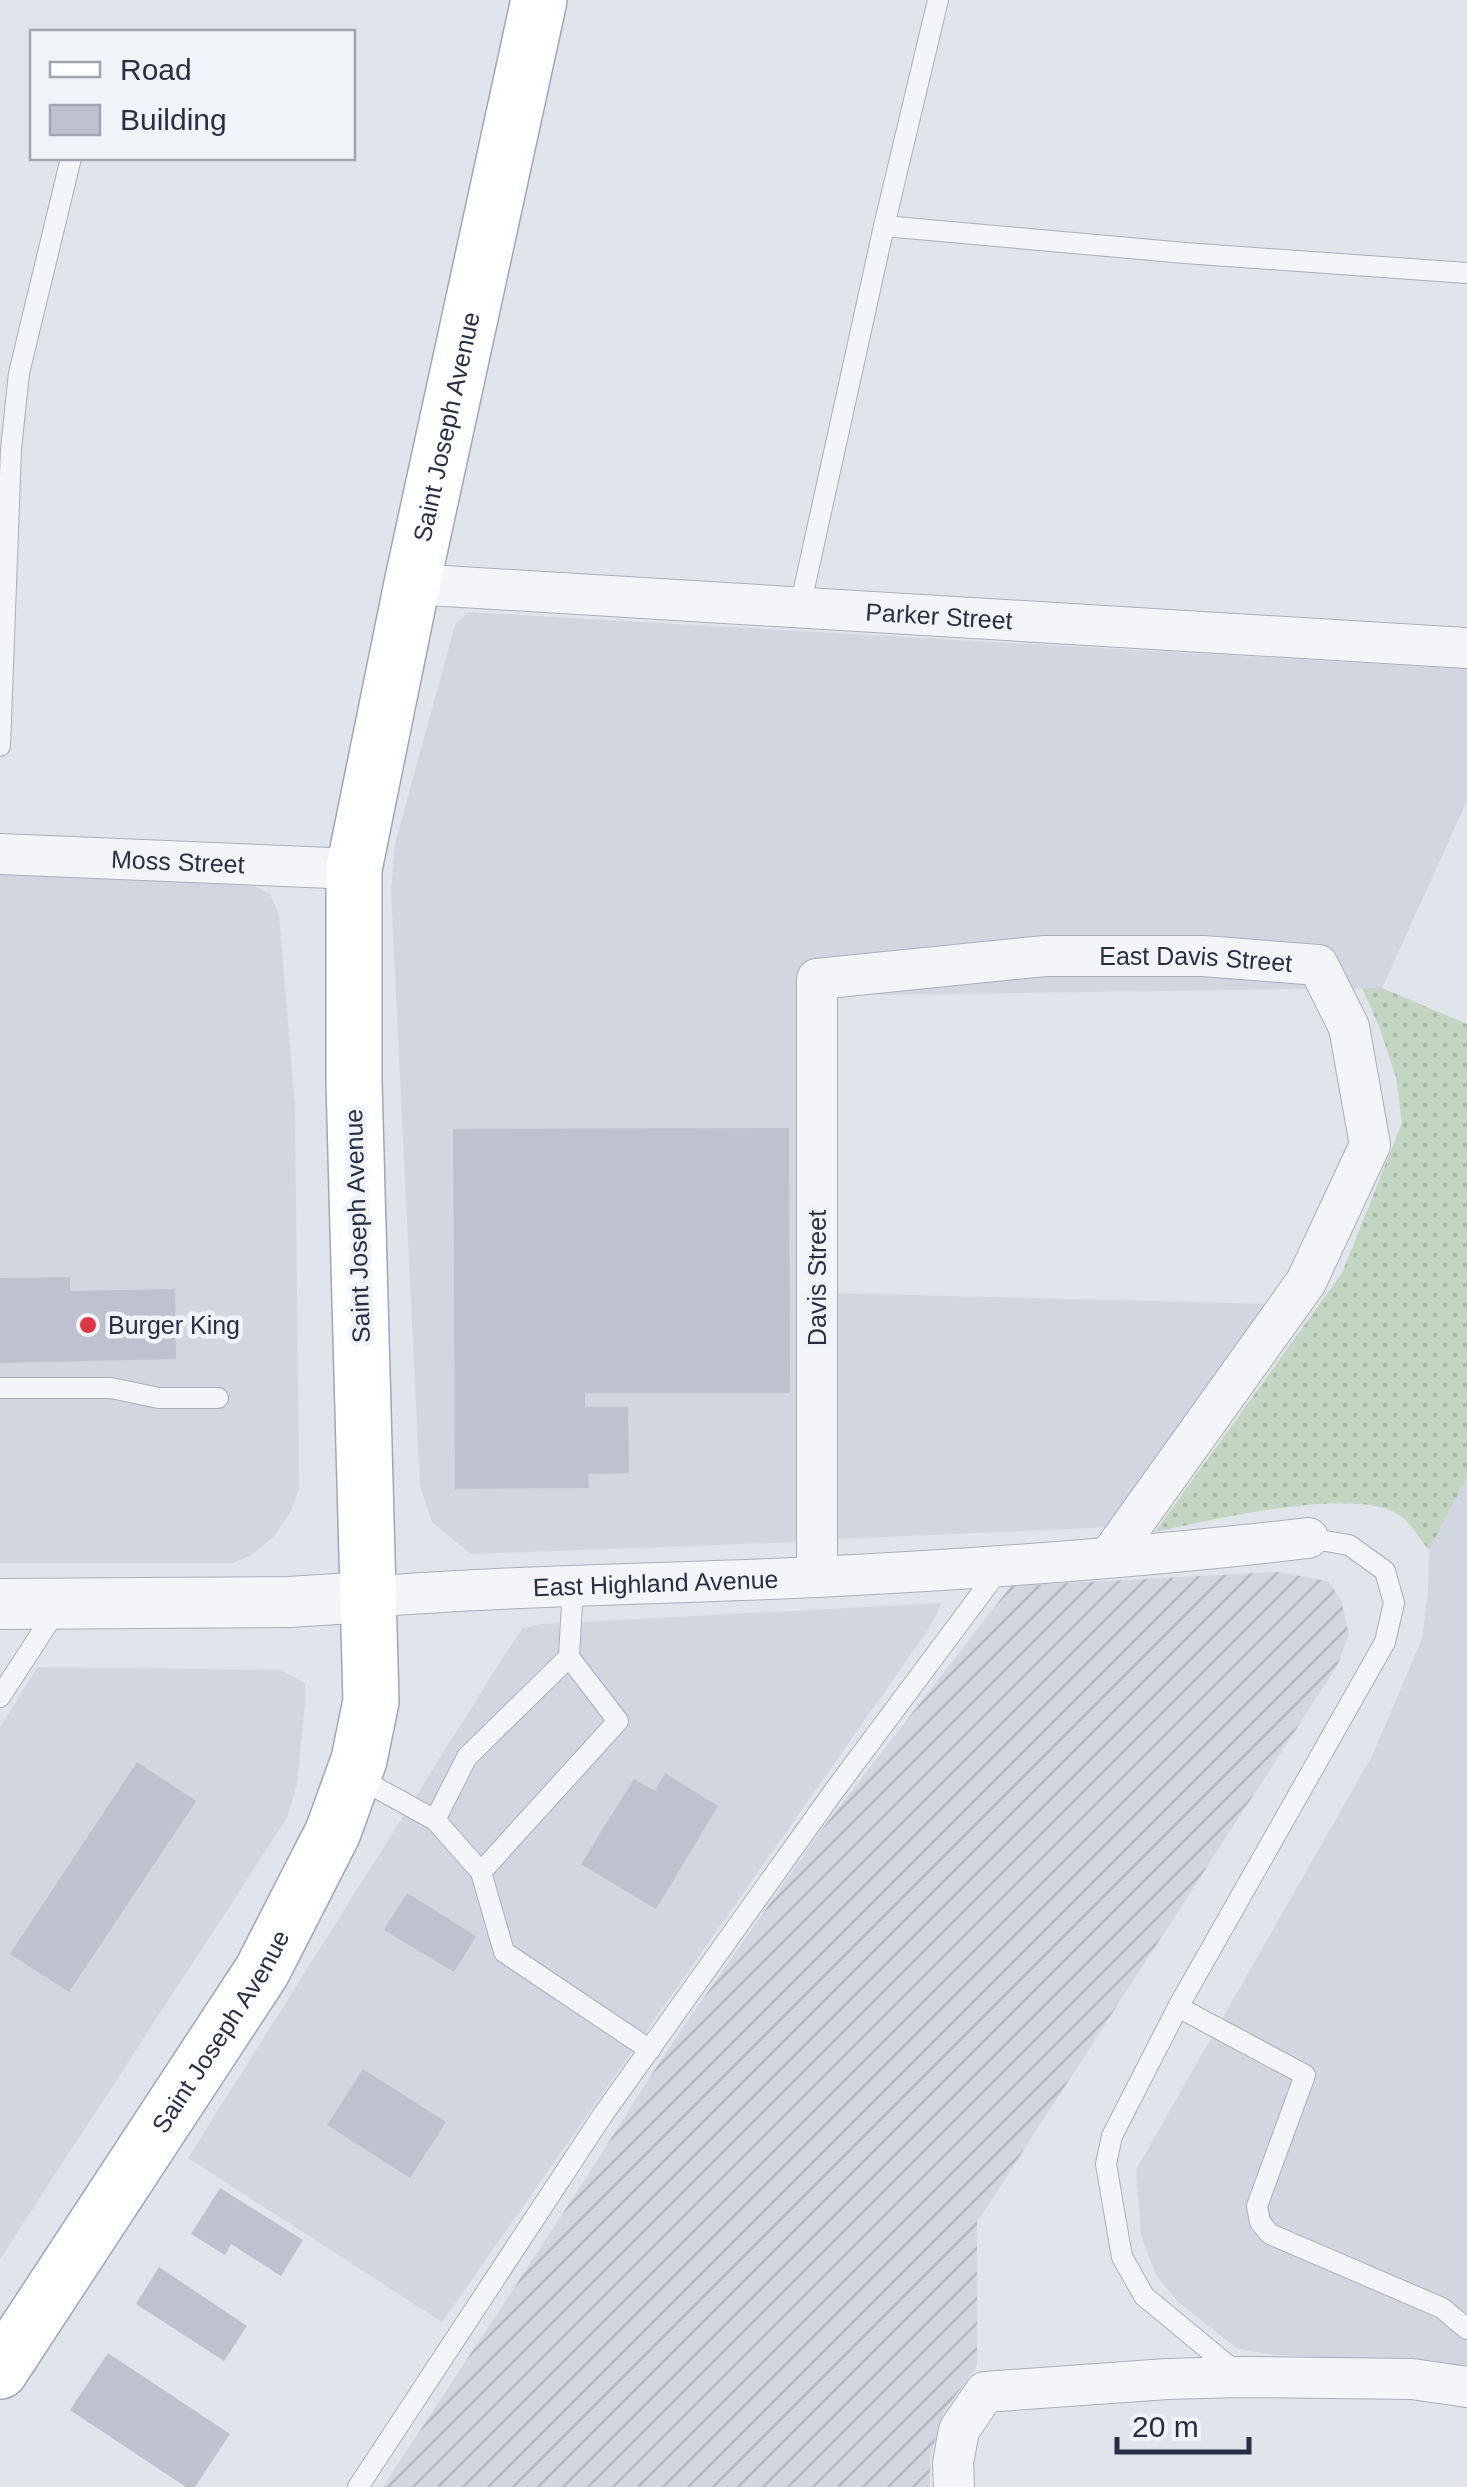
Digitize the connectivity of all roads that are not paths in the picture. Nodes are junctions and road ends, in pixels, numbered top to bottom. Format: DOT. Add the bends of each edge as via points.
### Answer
graph roads {
  1 [pos="539,0"];
  2 [pos="938,0"];
  3 [pos="70,160"];
  4 [pos="884,226"];
  5 [pos="1467,273"];
  6 [pos="5,489"];
  7 [pos="412,584"];
  8 [pos="800,607"];
  9 [pos="1467,648"];
  10 [pos="0,746"];
  11 [pos="0,854"];
  12 [pos="354,870"];
  13 [pos="817,979"];
  14 [pos="0,1388"];
  15 [pos="218,1398"];
  16 [pos="1308,1538"];
  17 [pos="1110,1556"];
  18 [pos="1002,1565"];
  19 [pos="817,1577"];
  20 [pos="574,1585"];
  21 [pos="368,1597"];
  22 [pos="0,1604"];
  23 [pos="60,1604"];
  24 [pos="569,1657"];
  25 [pos="0,1697"];
  26 [pos="354,1775"];
  27 [pos="435,1820"];
  28 [pos="482,1872"];
  29 [pos="1178,2007"];
  30 [pos="650,2050"];
  31 [pos="1467,2329"];
  32 [pos="0,2371"];
  33 [pos="1242,2377"];
  34 [pos="1467,2387"];
  35 [pos="358,2487"];
  36 [pos="954,2487"];
  1 -- 7 [label="main road, Saint Joseph Avenue"];
  2 -- 4 [label="lane"];
  3 -- 6 [label="lane" via="19,373"];
  4 -- 5 [label="lane"];
  4 -- 8 [label="lane"];
  6 -- 10 [label="lane"];
  7 -- 8 [label="street, Parker Street"];
  7 -- 12 [label="main road, Saint Joseph Avenue"];
  8 -- 9 [label="street, Parker Street"];
  11 -- 12 [label="street, Moss Street"];
  12 -- 21 [label="main road, Saint Joseph Avenue"];
  13 -- 17 [label="street, East Davis Street" via="1045,956 1203,956 1318,965 1349,1027 1370,1145 1306,1282"];
  13 -- 19 [label="street, Davis Street"];
  14 -- 15 [label="lane" via="111,1388 160,1398"];
  16 -- 17 [label="street, East Highland Avenue"];
  16 -- 29 [label="lane" via="1349,1545 1384,1571 1394,1603 1384,1642"];
  17 -- 18 [label="street, East Highland Avenue"];
  18 -- 19 [label="street, East Highland Avenue"];
  18 -- 30 [label="lane"];
  19 -- 20 [label="street, East Highland Avenue"];
  20 -- 21 [label="street, East Highland Avenue"];
  20 -- 24 [label="lane"];
  21 -- 23 [label="street, East Highland Avenue"];
  21 -- 26 [label="main road, Saint Joseph Avenue" via="371,1701"];
  22 -- 23 [label="street, East Highland Avenue"];
  23 -- 25 [label="lane"];
  24 -- 27 [label="lane" via="467,1757"];
  24 -- 28 [label="lane" via="618,1721"];
  26 -- 27 [label="lane"];
  26 -- 32 [label="main road, Saint Joseph Avenue" via="333,1832 262,1972"];
  27 -- 28 [label="lane"];
  28 -- 30 [label="lane" via="504,1952"];
  29 -- 31 [label="lane" via="1305,2075 1257,2206 1270,2234 1442,2308"];
  29 -- 33 [label="lane" via="1112,2136 1106,2164 1122,2257 1144,2296"];
  30 -- 35 [label="lane"];
  33 -- 34 [label="street" via="1412,2378"];
  33 -- 36 [label="street" via="985,2392 959,2430"];
}
